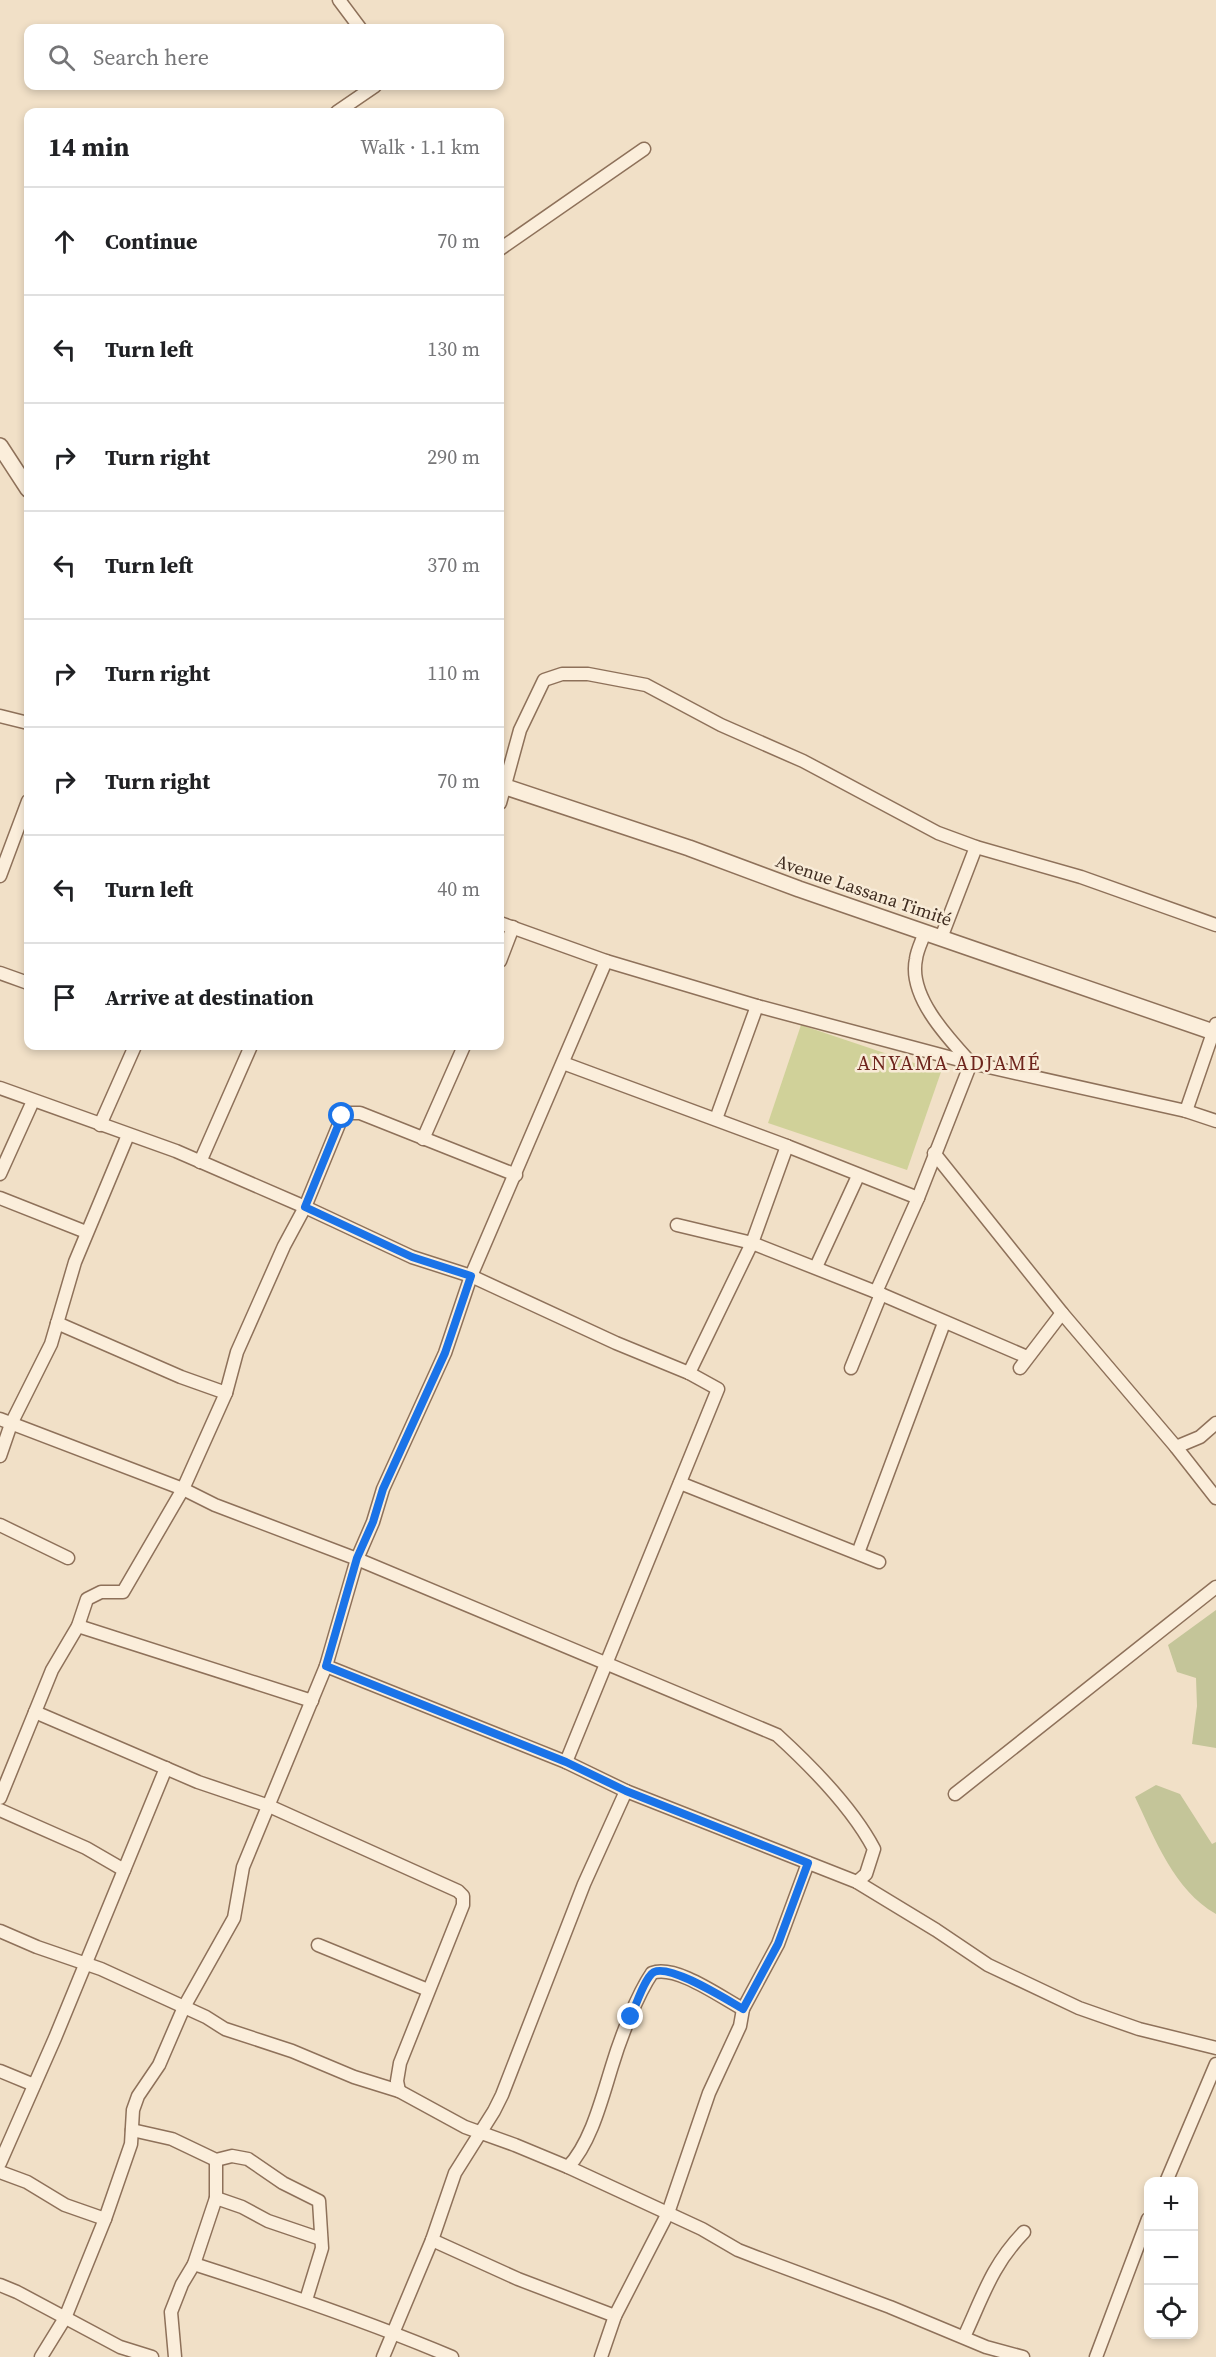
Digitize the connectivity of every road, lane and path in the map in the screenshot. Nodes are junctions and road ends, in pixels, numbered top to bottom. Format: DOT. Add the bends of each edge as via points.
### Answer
graph roads {
  1 [pos="339,0"];
  2 [pos="357,24"];
  3 [pos="369,90"];
  4 [pos="343,108"];
  5 [pos="644,149"];
  6 [pos="504,246"];
  7 [pos="0,446"];
  8 [pos="24,483"];
  9 [pos="0,716"];
  10 [pos="24,722"];
  11 [pos="504,780"];
  12 [pos="504,787"];
  13 [pos="24,812"];
  14 [pos="975,847"];
  15 [pos="0,876"];
  16 [pos="504,924"];
  17 [pos="1216,925"];
  18 [pos="513,927"];
  19 [pos="925,932"];
  20 [pos="941,938"];
  21 [pos="504,951"];
  22 [pos="606,961"];
  23 [pos="0,974"];
  24 [pos="24,982"];
  25 [pos="757,1006"];
  26 [pos="1215,1030"];
  27 [pos="133,1050"];
  28 [pos="249,1050"];
  29 [pos="462,1050"];
  30 [pos="563,1063"];
  31 [pos="971,1063"];
  32 [pos="0,1088"];
  33 [pos="33,1101"];
  34 [pos="1186,1111"];
  35 [pos="716,1119"];
  36 [pos="1216,1121"];
  37 [pos="100,1125"];
  38 [pos="128,1135"];
  39 [pos="423,1139"];
  40 [pos="788,1146"];
  41 [pos="934,1153"];
  42 [pos="200,1162"];
  43 [pos="0,1174"];
  44 [pos="516,1175"];
  45 [pos="858,1176"];
  46 [pos="0,1198"];
  47 [pos="918,1198"];
  48 [pos="305,1207"];
  49 [pos="677,1225"];
  50 [pos="86,1232"];
  51 [pos="752,1243"];
  52 [pos="816,1267"];
  53 [pos="471,1276"];
  54 [pos="878,1293"];
  55 [pos="1062,1313"];
  56 [pos="57,1323"];
  57 [pos="944,1323"];
  58 [pos="1027,1357"];
  59 [pos="851,1368"];
  60 [pos="1020,1368"];
  61 [pos="689,1373"];
  62 [pos="225,1393"];
  63 [pos="6,1421"];
  64 [pos="1216,1423"];
  65 [pos="1176,1447"];
  66 [pos="0,1456"];
  67 [pos="680,1483"];
  68 [pos="183,1489"];
  69 [pos="1216,1498"];
  70 [pos="0,1525"];
  71 [pos="858,1553"];
  72 [pos="68,1558"];
  73 [pos="357,1558"];
  74 [pos="879,1562"];
  75 [pos="1216,1587"];
  76 [pos="78,1626"];
  77 [pos="607,1662"];
  78 [pos="326,1666"];
  79 [pos="312,1701"];
  80 [pos="35,1712"];
  81 [pos="566,1762"];
  82 [pos="166,1768"];
  83 [pos="626,1791"];
  84 [pos="955,1794"];
  85 [pos="0,1798"];
  86 [pos="269,1806"];
  87 [pos="0,1810"];
  88 [pos="808,1863"];
  89 [pos="124,1870"];
  90 [pos="858,1882"];
  91 [pos="0,1931"];
  92 [pos="318,1945"];
  93 [pos="85,1963"];
  94 [pos="428,1990"];
  95 [pos="183,2007"];
  96 [pos="743,2009"];
  97 [pos="1216,2048"];
  98 [pos="1216,2064"];
  99 [pos="0,2071"];
  100 [pos="34,2085"];
  101 [pos="399,2091"];
  102 [pos="132,2130"];
  103 [pos="478,2133"];
  104 [pos="216,2160"];
  105 [pos="0,2163"];
  106 [pos="568,2167"];
  107 [pos="0,2172"];
  108 [pos="1168,2177"];
  109 [pos="216,2198"];
  110 [pos="668,2213"];
  111 [pos="105,2219"];
  112 [pos="1144,2231"];
  113 [pos="1024,2232"];
  114 [pos="321,2240"];
  115 [pos="432,2240"];
  116 [pos="194,2264"];
  117 [pos="0,2285"];
  118 [pos="306,2300"];
  119 [pos="615,2316"];
  120 [pos="64,2318"];
  121 [pos="393,2332"];
  122 [pos="964,2337"];
  123 [pos="985,2352"];
  124 [pos="41,2357"];
  125 [pos="152,2357"];
  126 [pos="175,2357"];
  127 [pos="383,2357"];
  128 [pos="452,2357"];
  129 [pos="601,2357"];
  130 [pos="1023,2357"];
  131 [pos="1096,2357"];
  1 -- 2 [label="street"];
  3 -- 4 [label="street"];
  5 -- 6 [label="street"];
  7 -- 8 [label="street"];
  9 -- 10 [label="street"];
  11 -- 14 [label="street" via="520,730 544,680 562,674 588,674 646,686 803,761 938,833"];
  12 -- 19 [label="street, Avenue Lassana Timité"];
  13 -- 15 [label="street"];
  14 -- 17 [label="street" via="1081,877"];
  14 -- 20 [label="street"];
  16 -- 18 [label="street"];
  18 -- 21 [label="street"];
  18 -- 22 [label="street"];
  19 -- 20 [label="street, Avenue Lassana Timité"];
  19 -- 31 [label="street" via="915,960 918,988 945,1035"];
  20 -- 26 [label="street, Avenue Lassana Timité"];
  22 -- 25 [label="street"];
  22 -- 30 [label="street"];
  23 -- 24 [label="street"];
  25 -- 31 [label="street"];
  25 -- 35 [label="street"];
  26 -- 34 [label="street"];
  27 -- 37 [label="street"];
  28 -- 42 [label="street"];
  29 -- 39 [label="street"];
  30 -- 35 [label="street"];
  30 -- 44 [label="street"];
  31 -- 34 [label="street"];
  31 -- 41 [label="street"];
  32 -- 33 [label="street"];
  33 -- 37 [label="street"];
  33 -- 43 [label="street"];
  34 -- 36 [label="street"];
  35 -- 40 [label="street"];
  37 -- 38 [label="street"];
  38 -- 42 [label="street"];
  38 -- 50 [label="street"];
  39 -- 44 [label="street"];
  39 -- 48 [label="street" via="360,1113 342,1116"];
  40 -- 45 [label="street"];
  40 -- 51 [label="street"];
  41 -- 47 [label="street"];
  41 -- 55 [label="street"];
  42 -- 48 [label="street"];
  44 -- 53 [label="street"];
  45 -- 47 [label="street"];
  45 -- 52 [label="street"];
  46 -- 50 [label="street"];
  47 -- 54 [label="street"];
  48 -- 53 [label="street" via="412,1257"];
  48 -- 62 [label="street" via="237,1352"];
  49 -- 51 [label="street"];
  50 -- 56 [label="street"];
  51 -- 52 [label="street"];
  51 -- 61 [label="street"];
  52 -- 54 [label="street"];
  53 -- 61 [label="street"];
  53 -- 73 [label="street" via="445,1353 383,1489"];
  54 -- 57 [label="street"];
  54 -- 59 [label="street"];
  55 -- 58 [label="street"];
  55 -- 65 [label="street"];
  56 -- 62 [label="street"];
  56 -- 63 [label="street" via="42,1364"];
  57 -- 58 [label="street"];
  57 -- 71 [label="street"];
  58 -- 60 [label="street"];
  61 -- 67 [label="street" via="718,1389"];
  62 -- 68 [label="street"];
  63 -- 66 [label="street"];
  63 -- 68 [label="street"];
  64 -- 65 [label="street" via="1200,1437"];
  65 -- 69 [label="street"];
  67 -- 71 [label="street"];
  67 -- 77 [label="street"];
  68 -- 73 [label="street"];
  68 -- 76 [label="street" via="123,1592 101,1592 87,1599"];
  70 -- 72 [label="street"];
  71 -- 74 [label="street"];
  73 -- 77 [label="street"];
  73 -- 78 [label="street"];
  75 -- 84 [label="street"];
  76 -- 79 [label="street"];
  76 -- 80 [label="street" via="52,1670"];
  77 -- 81 [label="street"];
  77 -- 90 [label="street" via="777,1736 806,1761 874,1849 866,1874"];
  78 -- 79 [label="street"];
  78 -- 81 [label="street"];
  79 -- 86 [label="street"];
  80 -- 82 [label="street"];
  80 -- 85 [label="street"];
  81 -- 83 [label="street"];
  82 -- 86 [label="street"];
  82 -- 89 [label="street"];
  83 -- 88 [label="street"];
  83 -- 103 [label="street" via="584,1884 502,2095"];
  86 -- 94 [label="street" via="398,1862 464,1896 464,1905"];
  86 -- 95 [label="street" via="243,1867 234,1918"];
  87 -- 89 [label="street" via="86,1848"];
  88 -- 90 [label="street"];
  88 -- 96 [label="street" via="778,1944"];
  89 -- 93 [label="street"];
  90 -- 97 [label="street" via="988,1965 1079,2008 1139,2029"];
  91 -- 93 [label="street"];
  92 -- 94 [label="street"];
  93 -- 95 [label="street"];
  93 -- 100 [label="street"];
  94 -- 101 [label="street" via="400,2063"];
  95 -- 101 [label="street" via="225,2029"];
  95 -- 102 [label="street" via="159,2065 138,2096"];
  96 -- 106 [label="street" via="675,1973 652,1973 612,2063 602,2101"];
  96 -- 110 [label="street" via="740,2026 709,2093"];
  98 -- 108 [label="street"];
  99 -- 100 [label="street"];
  100 -- 105 [label="street"];
  101 -- 103 [label="street"];
  102 -- 104 [label="street" via="172,2139"];
  102 -- 111 [label="street"];
  103 -- 106 [label="street"];
  103 -- 115 [label="street" via="455,2173"];
  104 -- 109 [label="street"];
  104 -- 114 [label="street" via="232,2156 248,2159 319,2201"];
  106 -- 110 [label="street"];
  107 -- 111 [label="street" via="27,2182 65,2205"];
  109 -- 114 [label="street"];
  109 -- 116 [label="street"];
  110 -- 119 [label="street"];
  110 -- 122 [label="street" via="738,2250"];
  111 -- 120 [label="street"];
  112 -- 131 [label="street"];
  113 -- 122 [label="street" via="994,2269"];
  114 -- 118 [label="street" via="320,2257"];
  115 -- 119 [label="street" via="518,2279"];
  115 -- 121 [label="street"];
  116 -- 118 [label="street"];
  116 -- 126 [label="street" via="171,2313"];
  117 -- 120 [label="street"];
  118 -- 121 [label="street"];
  119 -- 129 [label="street"];
  120 -- 124 [label="street"];
  120 -- 125 [label="street" via="120,2347"];
  121 -- 127 [label="street"];
  121 -- 128 [label="street"];
  122 -- 123 [label="street"];
  123 -- 130 [label="street"];
}
